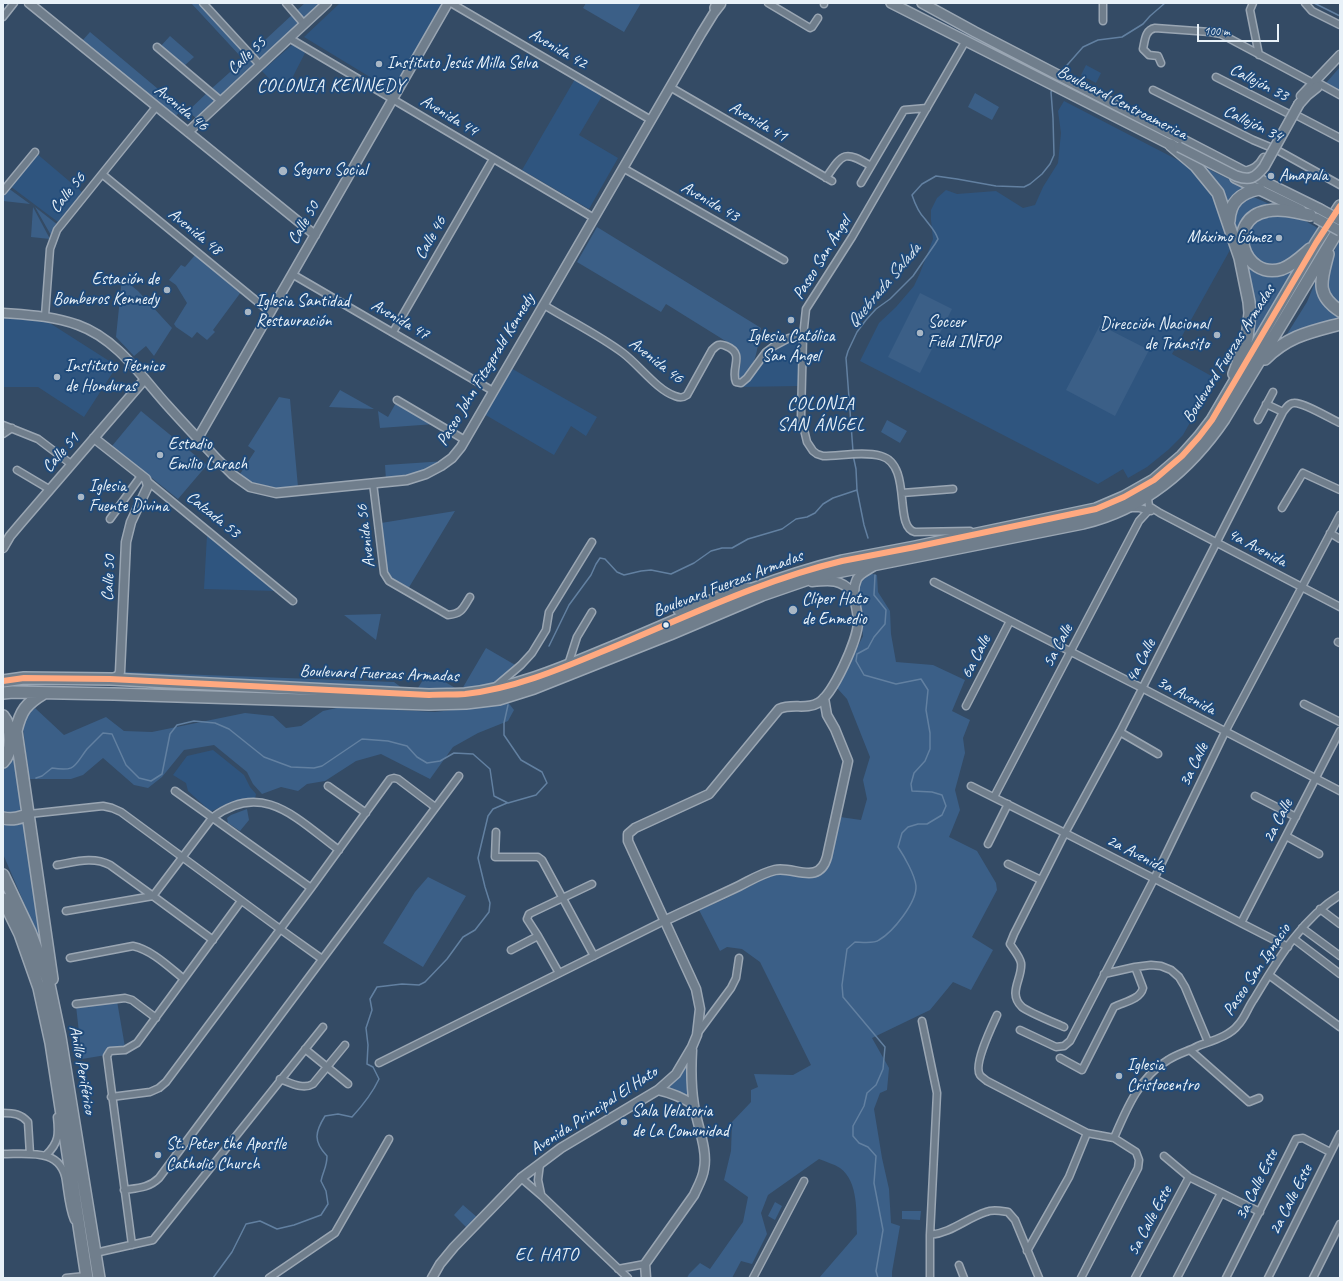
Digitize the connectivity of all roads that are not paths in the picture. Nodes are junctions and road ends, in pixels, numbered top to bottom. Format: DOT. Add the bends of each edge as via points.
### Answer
graph roads {
  1 [pos="14,3"];
  2 [pos="29,3"];
  3 [pos="203,3"];
  4 [pos="286,3"];
  5 [pos="327,3"];
  6 [pos="450,3"];
  7 [pos="768,3"];
  8 [pos="891,3"];
  9 [pos="922,3"];
  10 [pos="1103,3"];
  11 [pos="1253,3"];
  12 [pos="1305,3"];
  13 [pos="716,6"];
  14 [pos="3,17"];
  15 [pos="818,18"];
  16 [pos="1103,21"];
  17 [pos="304,24"];
  18 [pos="1340,25"];
  19 [pos="289,38"];
  20 [pos="965,42"];
  21 [pos="157,47"];
  22 [pos="1259,55"];
  23 [pos="1340,55"];
  24 [pos="1161,62"];
  25 [pos="1340,63"];
  26 [pos="260,65"];
  27 [pos="1216,77"];
  28 [pos="1316,85"];
  29 [pos="670,87"];
  30 [pos="1153,90"];
  31 [pos="1340,95"];
  32 [pos="393,100"];
  33 [pos="221,101"];
  34 [pos="156,106"];
  35 [pos="927,108"];
  36 [pos="1293,115"];
  37 [pos="651,120"];
  38 [pos="188,132"];
  39 [pos="1340,138"];
  40 [pos="1175,146"];
  41 [pos="1273,149"];
  42 [pos="35,152"];
  43 [pos="493,159"];
  44 [pos="871,166"];
  45 [pos="623,168"];
  46 [pos="1245,172"];
  47 [pos="102,174"];
  48 [pos="861,184"];
  49 [pos="1259,185"];
  50 [pos="1340,185"];
  51 [pos="3,191"];
  52 [pos="1340,206"];
  53 [pos="1313,217"];
  54 [pos="594,218"];
  55 [pos="1340,220"];
  56 [pos="1229,224"];
  57 [pos="1340,227"];
  58 [pos="1340,231"];
  59 [pos="314,235"];
  60 [pos="1316,243"];
  61 [pos="1330,243"];
  62 [pos="784,260"];
  63 [pos="292,274"];
  64 [pos="544,305"];
  65 [pos="1340,311"];
  66 [pos="270,312"];
  67 [pos="3,313"];
  68 [pos="45,316"];
  69 [pos="1340,324"];
  70 [pos="393,332"];
  71 [pos="803,337"];
  72 [pos="1250,376"];
  73 [pos="144,379"];
  74 [pos="493,392"];
  75 [pos="1272,392"];
  76 [pos="397,400"];
  77 [pos="1224,401"];
  78 [pos="1266,404"];
  79 [pos="1282,412"];
  80 [pos="1258,420"];
  81 [pos="1340,423"];
  82 [pos="3,425"];
  83 [pos="12,428"];
  84 [pos="3,434"];
  85 [pos="94,438"];
  86 [pos="198,438"];
  87 [pos="465,440"];
  88 [pos="71,464"];
  89 [pos="17,470"];
  90 [pos="143,477"];
  91 [pos="373,483"];
  92 [pos="50,489"];
  93 [pos="953,489"];
  94 [pos="1340,490"];
  95 [pos="1155,491"];
  96 [pos="902,493"];
  97 [pos="1282,508"];
  98 [pos="1125,509"];
  99 [pos="1149,510"];
  100 [pos="1160,514"];
  101 [pos="1340,515"];
  102 [pos="110,519"];
  103 [pos="992,531"];
  104 [pos="915,532"];
  105 [pos="1330,533"];
  106 [pos="1340,539"];
  107 [pos="592,542"];
  108 [pos="1216,543"];
  109 [pos="916,547"];
  110 [pos="3,548"];
  111 [pos="878,564"];
  112 [pos="934,582"];
  113 [pos="794,584"];
  114 [pos="757,587"];
  115 [pos="1302,587"];
  116 [pos="853,593"];
  117 [pos="470,597"];
  118 [pos="293,601"];
  119 [pos="1340,607"];
  120 [pos="677,611"];
  121 [pos="592,612"];
  122 [pos="1010,621"];
  123 [pos="1070,652"];
  124 [pos="568,665"];
  125 [pos="110,679"];
  126 [pos="5,680"];
  127 [pos="1142,688"];
  128 [pos="492,689"];
  129 [pos="3,693"];
  130 [pos="44,693"];
  131 [pos="824,698"];
  132 [pos="1304,704"];
  133 [pos="966,706"];
  134 [pos="805,707"];
  135 [pos="827,714"];
  136 [pos="3,716"];
  137 [pos="1340,722"];
  138 [pos="1340,731"];
  139 [pos="1120,732"];
  140 [pos="1225,732"];
  141 [pos="1334,743"];
  142 [pos="1340,746"];
  143 [pos="1158,754"];
  144 [pos="3,762"];
  145 [pos="459,776"];
  146 [pos="1315,779"];
  147 [pos="328,786"];
  148 [pos="971,786"];
  149 [pos="175,791"];
  150 [pos="1340,791"];
  151 [pos="1255,796"];
  152 [pos="994,797"];
  153 [pos="1008,804"];
  154 [pos="435,807"];
  155 [pos="366,813"];
  156 [pos="29,814"];
  157 [pos="1296,817"];
  158 [pos="3,818"];
  159 [pos="212,818"];
  160 [pos="496,832"];
  161 [pos="1065,833"];
  162 [pos="1286,836"];
  163 [pos="988,844"];
  164 [pos="339,850"];
  165 [pos="1318,854"];
  166 [pos="183,857"];
  167 [pos="57,864"];
  168 [pos="1008,864"];
  169 [pos="3,875"];
  170 [pos="1154,879"];
  171 [pos="1042,880"];
  172 [pos="592,884"];
  173 [pos="311,888"];
  174 [pos="1340,895"];
  175 [pos="153,896"];
  176 [pos="563,898"];
  177 [pos="4,901"];
  178 [pos="241,901"];
  179 [pos="1320,909"];
  180 [pos="66,911"];
  181 [pos="664,921"];
  182 [pos="1241,923"];
  183 [pos="1340,924"];
  184 [pos="1302,928"];
  185 [pos="280,929"];
  186 [pos="538,936"];
  187 [pos="1294,939"];
  188 [pos="213,940"];
  189 [pos="1288,947"];
  190 [pos="511,950"];
  191 [pos="594,956"];
  192 [pos="1340,956"];
  193 [pos="70,958"];
  194 [pos="739,958"];
  195 [pos="322,959"];
  196 [pos="1135,967"];
  197 [pos="559,973"];
  198 [pos="1104,974"];
  199 [pos="1340,974"];
  200 [pos="1269,975"];
  201 [pos="184,978"];
  202 [pos="76,1004"];
  203 [pos="997,1015"];
  204 [pos="156,1018"];
  205 [pos="922,1021"];
  206 [pos="323,1027"];
  207 [pos="1064,1027"];
  208 [pos="1340,1027"];
  209 [pos="1020,1030"];
  210 [pos="697,1035"];
  211 [pos="60,1037"];
  212 [pos="1208,1042"];
  213 [pos="345,1045"];
  214 [pos="692,1047"];
  215 [pos="305,1049"];
  216 [pos="1190,1050"];
  217 [pos="1060,1058"];
  218 [pos="379,1062"];
  219 [pos="327,1067"];
  220 [pos="280,1079"];
  221 [pos="348,1084"];
  222 [pos="658,1090"];
  223 [pos="59,1093"];
  224 [pos="111,1097"];
  225 [pos="1259,1098"];
  226 [pos="694,1105"];
  227 [pos="3,1113"];
  228 [pos="1087,1133"];
  229 [pos="1340,1134"];
  230 [pos="1114,1138"];
  231 [pos="389,1139"];
  232 [pos="1330,1152"];
  233 [pos="3,1154"];
  234 [pos="30,1154"];
  235 [pos="46,1156"];
  236 [pos="1164,1156"];
  237 [pos="540,1164"];
  238 [pos="1189,1177"];
  239 [pos="521,1178"];
  240 [pos="804,1181"];
  241 [pos="124,1190"];
  242 [pos="1221,1193"];
  243 [pos="542,1196"];
  244 [pos="1260,1212"];
  245 [pos="1340,1224"];
  246 [pos="80,1234"];
  247 [pos="930,1235"];
  248 [pos="132,1245"];
  249 [pos="1027,1251"];
  250 [pos="95,1253"];
  251 [pos="646,1264"];
  252 [pos="959,1265"];
  253 [pos="618,1269"];
  254 [pos="86,1277"];
  255 [pos="66,1278"];
  256 [pos="99,1278"];
  257 [pos="270,1278"];
  258 [pos="432,1278"];
  259 [pos="628,1278"];
  260 [pos="646,1278"];
  261 [pos="753,1278"];
  262 [pos="930,1278"];
  263 [pos="964,1278"];
  264 [pos="1039,1278"];
  265 [pos="1081,1278"];
  266 [pos="1136,1278"];
  267 [pos="1177,1278"];
  268 [pos="1226,1278"];
  269 [pos="1268,1278"];
  270 [pos="1313,1278"];
  1 -- 14 [label="street"];
  2 -- 34 [label="street, Avenida 46"];
  3 -- 26 [label="street"];
  4 -- 17 [label="street"];
  5 -- 17 [label="street, Calle 55"];
  6 -- 32 [label="street, Calle 50"];
  6 -- 37 [label="street, Avenida 42"];
  7 -- 15 [label="street" via="810,28"];
  8 -- 20 [label="main road, Boulevard Centroamerica"];
  9 -- 46 [label="main road, Boulevard Centroamerica"];
  10 -- 16 [label="street"];
  11 -- 22 [label="street" via="1250,15"];
  12 -- 18 [label="street" via="1312,11"];
  13 -- 29 [label="street, Paseo John Fitzgerald Kennedy"];
  17 -- 19 [label="street, Calle 55"];
  19 -- 26 [label="street, Calle 55"];
  19 -- 32 [label="street, Avenida 44"];
  20 -- 35 [label="street, Paseo San Ángel"];
  20 -- 40 [label="main road, Boulevard Centroamerica"];
  21 -- 33 [label="street"];
  22 -- 24 [label="street" via="1221,34 1151,29 1147,33 1143,49 1148,55 1158,56"];
  22 -- 28 [label="street"];
  23 -- 28 [label="street"];
  25 -- 28 [label="street"];
  26 -- 33 [label="street, Calle 55"];
  27 -- 36 [label="street, Callejón 33"];
  28 -- 31 [label="street"];
  28 -- 36 [label="street"];
  28 -- 40 [label="main road, bridge" via="1299,104 1264,167 1252,178 1236,176"];
  29 -- 37 [label="street, Paseo John Fitzgerald Kennedy"];
  29 -- 44 [label="street, Avenida 41" via="829,179 838,160 846,156 856,157"];
  30 -- 41 [label="street, Callejón 34"];
  32 -- 43 [label="street, Avenida 44"];
  32 -- 59 [label="street, Calle 50"];
  33 -- 38 [label="street, Calle 55"];
  34 -- 38 [label="street, Avenida 46"];
  34 -- 47 [label="street, Calle 56"];
  35 -- 44 [label="street" via="904,110"];
  35 -- 71 [label="street, Paseo San Ángel" via="852,238 806,309"];
  36 -- 39 [label="street, Callejón 33"];
  36 -- 41 [label="street"];
  37 -- 45 [label="street, Paseo John Fitzgerald Kennedy"];
  38 -- 59 [label="street, Avenida 46"];
  40 -- 49 [label="main road, Boulevard Centroamerica"];
  40 -- 56 [label="highway" via="1218,193"];
  41 -- 46 [label="street" via="1254,170"];
  41 -- 49 [label="street"];
  41 -- 50 [label="street, Callejón 34"];
  42 -- 51 [label="street"];
  43 -- 54 [label="street, Avenida 44"];
  43 -- 70 [label="street, Calle 46"];
  44 -- 48 [label="street"];
  45 -- 54 [label="street, Paseo John Fitzgerald Kennedy"];
  45 -- 62 [label="street, Avenida 43"];
  46 -- 49 [label="main road, Boulevard Centroamerica"];
  47 -- 66 [label="street, Avenida 48"];
  47 -- 68 [label="street, Calle 56" via="57,230 52,240"];
  49 -- 53 [label="main road, Boulevard Centroamerica"];
  49 -- 55 [label="main road, Boulevard Centroamerica, bridge" via="1320,209"];
  49 -- 56 [label="highway" via="1240,196 1233,204"];
  52 -- 60 [label="highway, Boulevard Fuerzas Armadas"];
  53 -- 58 [label="main road, Boulevard Centroamerica, bridge"];
  53 -- 60 [label="highway" via="1277,210 1263,212 1247,224 1242,240 1246,256 1265,270 1289,266"];
  54 -- 64 [label="street, Paseo John Fitzgerald Kennedy"];
  56 -- 77 [label="highway" via="1240,258 1249,302 1249,326"];
  57 -- 61 [label="highway, Boulevard Fuerzas Armadas"];
  59 -- 63 [label="street, Calle 50"];
  60 -- 77 [label="highway, Boulevard Fuerzas Armadas"];
  61 -- 65 [label="highway" via="1321,281 1328,302"];
  61 -- 72 [label="highway, Boulevard Fuerzas Armadas"];
  63 -- 66 [label="street, Calle 50"];
  63 -- 70 [label="street, Avenida 47"];
  64 -- 71 [label="street, Avenida 46" via="621,352 662,388 680,397 687,395 716,346 721,344 735,352 735,378 736,382 741,383 774,346 789,338"];
  64 -- 74 [label="street, Paseo John Fitzgerald Kennedy"];
  66 -- 86 [label="street, Calle 50"];
  67 -- 68 [label="street, Paseo John Fitzgerald Kennedy"];
  68 -- 73 [label="street, Paseo John Fitzgerald Kennedy" via="79,325 93,333 123,354"];
  69 -- 72 [label="highway" via="1288,340 1276,348"];
  70 -- 74 [label="street, Avenida 47"];
  71 -- 96 [label="street, Paseo San Ángel" via="801,417 807,442 813,451 823,456 881,456 897,470"];
  72 -- 95 [label="highway, Boulevard Fuerzas Armadas" via="1206,444 1182,470"];
  73 -- 85 [label="street, Calle 51"];
  73 -- 86 [label="street, Paseo John Fitzgerald Kennedy"];
  74 -- 87 [label="street, Paseo John Fitzgerald Kennedy"];
  75 -- 78 [label="street"];
  76 -- 87 [label="street"];
  77 -- 103 [label="highway, Boulevard Fuerzas Armadas" via="1182,456 1162,474 1138,490 1096,509"];
  78 -- 79 [label="street"];
  78 -- 80 [label="street"];
  79 -- 81 [label="street, 4a Calle" via="1287,406 1301,403"];
  79 -- 108 [label="street, 4a Calle"];
  82 -- 83 [label="street"];
  83 -- 84 [label="street"];
  83 -- 88 [label="street" via="38,439"];
  85 -- 88 [label="street, Calle 51"];
  85 -- 90 [label="street, Calzada 53"];
  86 -- 91 [label="street, Paseo John Fitzgerald Kennedy" via="233,475 250,487 276,492"];
  87 -- 91 [label="street, Paseo John Fitzgerald Kennedy" via="452,458 426,474 407,480"];
  88 -- 92 [label="street, Calle 51"];
  89 -- 92 [label="street"];
  90 -- 102 [label="street"];
  90 -- 118 [label="street, Calzada 53"];
  90 -- 125 [label="street, Calle 50" via="148,483 147,489 131,522 126,542 120,672 118,676"];
  91 -- 117 [label="street, Avenida 56" via="386,578 448,615 460,613"];
  92 -- 110 [label="street, Calle 51" via="10,536"];
  93 -- 96 [label="street"];
  94 -- 97 [label="street" via="1303,473"];
  95 -- 98 [label="highway, Boulevard Fuerzas Armadas"];
  95 -- 100 [label="street, 4a Avenida" via="1147,503"];
  96 -- 104 [label="street, Paseo San Ángel" via="906,524 910,531"];
  98 -- 99 [label="street, 4a Avenida"];
  98 -- 111 [label="highway, Boulevard Fuerzas Armadas" via="1097,520"];
  99 -- 100 [label="street, 4a Avenida"];
  99 -- 123 [label="street, 5a Calle" via="1139,521"];
  100 -- 108 [label="street, 4a Avenida"];
  101 -- 105 [label="street, 3a Calle"];
  103 -- 104 [label="street"];
  103 -- 109 [label="highway, Boulevard Fuerzas Armadas"];
  104 -- 109 [label="street, Paseo San Ángel"];
  105 -- 106 [label="street"];
  105 -- 115 [label="street, 3a Calle"];
  107 -- 128 [label="street" via="549,612 546,630 532,653"];
  108 -- 115 [label="street, 4a Avenida"];
  108 -- 127 [label="street, 4a Calle"];
  109 -- 114 [label="highway, Boulevard Fuerzas Armadas" via="830,564"];
  111 -- 113 [label="highway, Boulevard Fuerzas Armadas" via="817,576"];
  111 -- 116 [label="street" via="858,577"];
  112 -- 122 [label="street, 3a Avenida"];
  113 -- 116 [label="street" via="828,580 844,585"];
  113 -- 130 [label="highway, Boulevard Fuerzas Armadas" via="534,688 499,699 429,704"];
  114 -- 120 [label="street" via="744,586"];
  114 -- 124 [label="highway, Boulevard Fuerzas Armadas"];
  115 -- 119 [label="street, 4a Avenida"];
  115 -- 140 [label="street, 3a Calle"];
  116 -- 131 [label="street" via="858,622 854,644"];
  121 -- 124 [label="street" via="577,637"];
  122 -- 123 [label="street, 3a Avenida"];
  122 -- 133 [label="street, 6a Calle"];
  123 -- 127 [label="street, 3a Avenida"];
  123 -- 152 [label="street, 5a Calle"];
  124 -- 128 [label="highway, Boulevard Fuerzas Armadas" via="524,681"];
  125 -- 126 [label="highway, Boulevard Fuerzas Armadas"];
  125 -- 128 [label="highway, Boulevard Fuerzas Armadas" via="429,695 465,694"];
  127 -- 139 [label="street, 4a Calle"];
  127 -- 140 [label="street, 3a Avenida"];
  129 -- 130 [label="highway, Boulevard Fuerzas Armadas"];
  130 -- 156 [label="highway" via="27,705 18,720 16,731"];
  131 -- 134 [label="street, Avenida Principal El Hato" via="812,706"];
  131 -- 135 [label="street"];
  132 -- 137 [label="street"];
  134 -- 135 [label="street, Avenida Principal El Hato"];
  134 -- 181 [label="street, Avenida Principal El Hato" via="785,706 779,709 709,794 632,829 628,834 628,841"];
  135 -- 181 [label="street" via="848,761 826,862 814,873 781,869 759,875"];
  136 -- 144 [label="highway" via="9,729 9,751"];
  138 -- 141 [label="street, 2a Calle"];
  139 -- 143 [label="street"];
  139 -- 161 [label="street, 4a Calle"];
  140 -- 146 [label="street, 3a Avenida"];
  140 -- 170 [label="street, 3a Calle"];
  141 -- 142 [label="street"];
  141 -- 146 [label="street, 2a Calle"];
  145 -- 154 [label="street"];
  146 -- 150 [label="street, 3a Avenida"];
  146 -- 157 [label="street, 2a Calle"];
  147 -- 155 [label="street"];
  148 -- 152 [label="street, 2a Avenida"];
  149 -- 159 [label="street"];
  151 -- 157 [label="street"];
  152 -- 153 [label="street, 2a Avenida"];
  153 -- 161 [label="street, 2a Avenida"];
  153 -- 163 [label="street"];
  154 -- 155 [label="street" via="394,778"];
  154 -- 195 [label="street"];
  155 -- 164 [label="street"];
  156 -- 158 [label="highway" via="21,818"];
  156 -- 166 [label="street" via="103,806 112,808"];
  156 -- 211 [label="highway"];
  157 -- 162 [label="street, 2a Calle"];
  159 -- 164 [label="street" via="236,804 263,802 278,806"];
  159 -- 166 [label="street"];
  159 -- 173 [label="street"];
  160 -- 176 [label="street" via="495,857 542,860"];
  161 -- 170 [label="street, 2a Avenida"];
  161 -- 171 [label="street, 4a Calle"];
  162 -- 165 [label="street"];
  162 -- 182 [label="street, 2a Calle"];
  164 -- 173 [label="street"];
  166 -- 175 [label="street"];
  166 -- 178 [label="street"];
  167 -- 175 [label="street" via="93,859 102,861 110,864"];
  168 -- 171 [label="street"];
  169 -- 211 [label="highway, Anillo Periférico" via="30,932 48,980"];
  170 -- 182 [label="street, 2a Avenida"];
  170 -- 198 [label="street, 3a Calle"];
  171 -- 207 [label="street, 4a Calle" via="1010,944 1021,961 1021,972 1015,989 1022,1008"];
  172 -- 176 [label="street"];
  173 -- 185 [label="street"];
  174 -- 179 [label="street, Paseo San Ignacio"];
  175 -- 180 [label="street"];
  175 -- 188 [label="street"];
  176 -- 186 [label="street" via="527,917"];
  176 -- 191 [label="street"];
  177 -- 223 [label="highway, Anillo Periférico" via="20,934 39,988"];
  178 -- 185 [label="street"];
  178 -- 188 [label="street"];
  179 -- 183 [label="street"];
  179 -- 184 [label="street, Paseo San Ignacio"];
  181 -- 191 [label="street"];
  181 -- 210 [label="street, Avenida Principal El Hato" via="696,989 700,1009"];
  182 -- 189 [label="street, 2a Avenida"];
  184 -- 187 [label="street, Paseo San Ignacio"];
  184 -- 192 [label="street"];
  185 -- 195 [label="street"];
  185 -- 224 [label="street" via="166,1082 150,1092"];
  186 -- 190 [label="street"];
  186 -- 197 [label="street"];
  187 -- 189 [label="street, Paseo San Ignacio"];
  187 -- 199 [label="street"];
  188 -- 201 [label="street"];
  189 -- 200 [label="street, Paseo San Ignacio"];
  191 -- 197 [label="street"];
  193 -- 201 [label="street" via="133,946 150,953"];
  194 -- 210 [label="street" via="736,978 731,988"];
  195 -- 241 [label="street" via="159,1178 146,1187"];
  196 -- 198 [label="street"];
  196 -- 212 [label="street" via="1161,966 1180,977"];
  196 -- 217 [label="street" via="1143,988 1142,992 1134,999 1114,1007 1085,1071"];
  197 -- 218 [label="street"];
  198 -- 209 [label="street, 3a Calle" via="1070,1041 1064,1046 1056,1047"];
  200 -- 208 [label="street"];
  200 -- 212 [label="street, Paseo San Ignacio" via="1238,1026"];
  201 -- 204 [label="street"];
  202 -- 204 [label="street" via="125,998 132,1000"];
  203 -- 228 [label="street" via="982,1051 979,1075"];
  204 -- 224 [label="street" via="132,1047 108,1052"];
  205 -- 247 [label="street" via="937,1092"];
  206 -- 215 [label="street"];
  210 -- 214 [label="street, Avenida Principal El Hato"];
  211 -- 250 [label="highway, Anillo Periférico"];
  212 -- 216 [label="street, Paseo San Ignacio"];
  213 -- 219 [label="street"];
  214 -- 222 [label="street, Avenida Principal El Hato" via="676,1074"];
  214 -- 226 [label="street"];
  215 -- 219 [label="street"];
  215 -- 220 [label="street"];
  216 -- 225 [label="street" via="1249,1102"];
  216 -- 230 [label="street, Paseo San Ignacio" via="1168,1060 1148,1077 1126,1109"];
  219 -- 220 [label="street" via="313,1084 306,1087"];
  219 -- 221 [label="street"];
  220 -- 248 [label="street" via="153,1240"];
  222 -- 226 [label="street" via="677,1095"];
  222 -- 237 [label="street, Avenida Principal El Hato" via="561,1148"];
  223 -- 235 [label="street" via="57,1142"];
  223 -- 246 [label="highway, Anillo Periférico"];
  224 -- 241 [label="street"];
  226 -- 251 [label="street" via="705,1154 703,1174 694,1195"];
  227 -- 234 [label="street" via="23,1116 28,1122"];
  228 -- 230 [label="street"];
  228 -- 249 [label="street" via="1069,1177"];
  229 -- 232 [label="street, 2a Calle Este"];
  230 -- 265 [label="street" via="1136,1152 1138,1165"];
  231 -- 257 [label="street" via="335,1233"];
  232 -- 244 [label="street, 3a Calle Este" via="1303,1138 1296,1139"];
  232 -- 269 [label="street, 2a Calle Este"];
  233 -- 234 [label="street"];
  234 -- 235 [label="street"];
  235 -- 246 [label="street" via="56,1160 63,1169 68,1203"];
  236 -- 238 [label="street"];
  237 -- 239 [label="street, Avenida Principal El Hato"];
  237 -- 243 [label="street" via="538,1180"];
  238 -- 242 [label="street"];
  238 -- 266 [label="street, 5a Calle Este"];
  239 -- 243 [label="street"];
  239 -- 258 [label="street, Avenida Principal El Hato" via="454,1248"];
  240 -- 261 [label="street"];
  241 -- 248 [label="street"];
  242 -- 244 [label="street"];
  242 -- 267 [label="street"];
  243 -- 253 [label="street"];
  244 -- 268 [label="street, 3a Calle Este"];
  245 -- 270 [label="street"];
  246 -- 254 [label="highway, Anillo Periférico"];
  247 -- 249 [label="street" via="940,1234 986,1211 998,1210 1008,1212 1015,1220"];
  247 -- 262 [label="street"];
  248 -- 250 [label="street"];
  249 -- 264 [label="street"];
  250 -- 256 [label="highway, Anillo Periférico"];
  251 -- 253 [label="street"];
  251 -- 260 [label="street"];
  252 -- 263 [label="street"];
  253 -- 259 [label="street"];
  254 -- 255 [label="street"];
}
